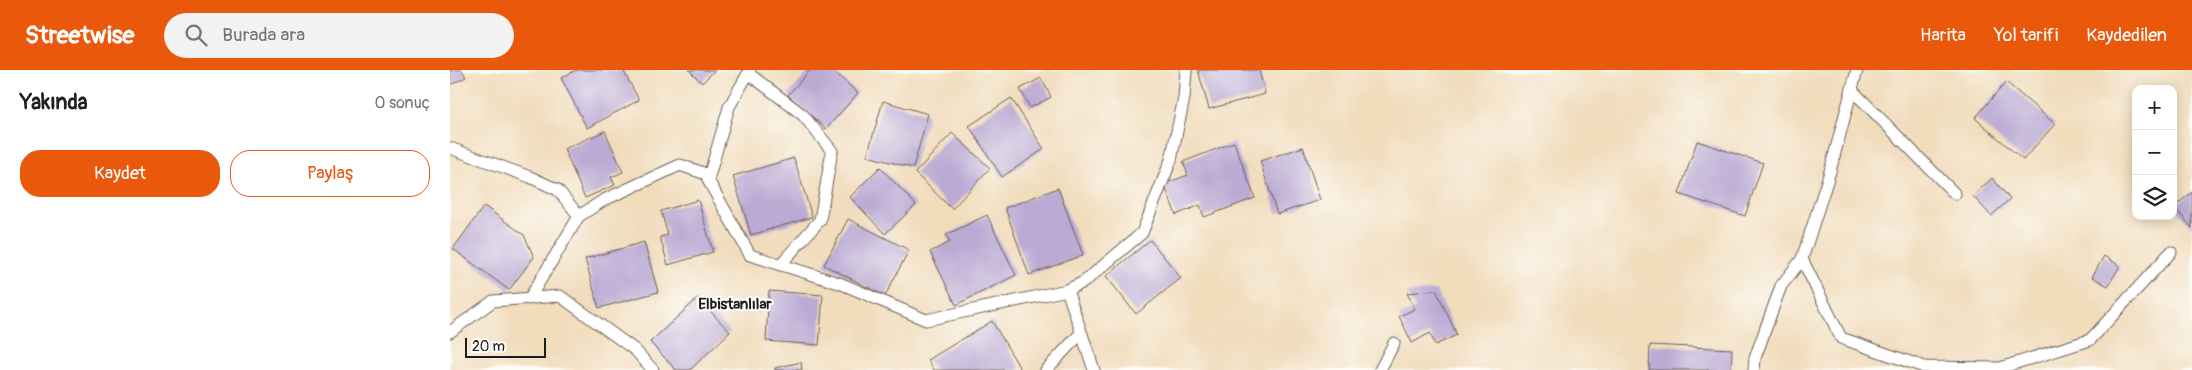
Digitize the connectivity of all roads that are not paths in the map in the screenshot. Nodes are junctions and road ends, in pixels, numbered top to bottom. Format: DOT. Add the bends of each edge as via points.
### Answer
graph roads {
  1 [pos="1186,70"];
  2 [pos="1857,70"];
  3 [pos="749,71"];
  4 [pos="1852,90"];
  5 [pos="450,148"];
  6 [pos="709,175"];
  7 [pos="1955,194"];
  8 [pos="579,216"];
  9 [pos="2172,252"];
  10 [pos="1802,259"];
  11 [pos="780,265"];
  12 [pos="1067,290"];
  13 [pos="529,298"];
  14 [pos="450,332"];
  15 [pos="1081,333"];
  16 [pos="1394,343"];
  17 [pos="654,370"];
  18 [pos="1046,370"];
  19 [pos="1094,370"];
  20 [pos="1380,370"];
  21 [pos="1754,370"];
  1 -- 12 [label="lane" via="1184,98 1171,160 1142,233 1084,282"];
  2 -- 4 [label="lane"];
  3 -- 6 [label="lane" via="729,107"];
  3 -- 11 [label="lane" via="804,114 832,151 820,220"];
  4 -- 7 [label="lane"];
  4 -- 10 [label="lane"];
  5 -- 8 [label="lane" via="558,190"];
  6 -- 8 [label="lane" via="680,165 604,200"];
  6 -- 11 [label="lane" via="708,180 750,255"];
  8 -- 13 [label="lane"];
  9 -- 10 [label="lane" via="2090,340 2000,368 1924,367 1841,338"];
  10 -- 21 [label="lane" via="1781,286 1755,358"];
  11 -- 12 [label="lane" via="842,284 926,320"];
  12 -- 15 [label="lane"];
  13 -- 14 [label="lane" via="493,302"];
  13 -- 17 [label="lane" via="560,296 635,350"];
  15 -- 18 [label="lane"];
  15 -- 19 [label="lane"];
  16 -- 20 [label="lane"];
}
